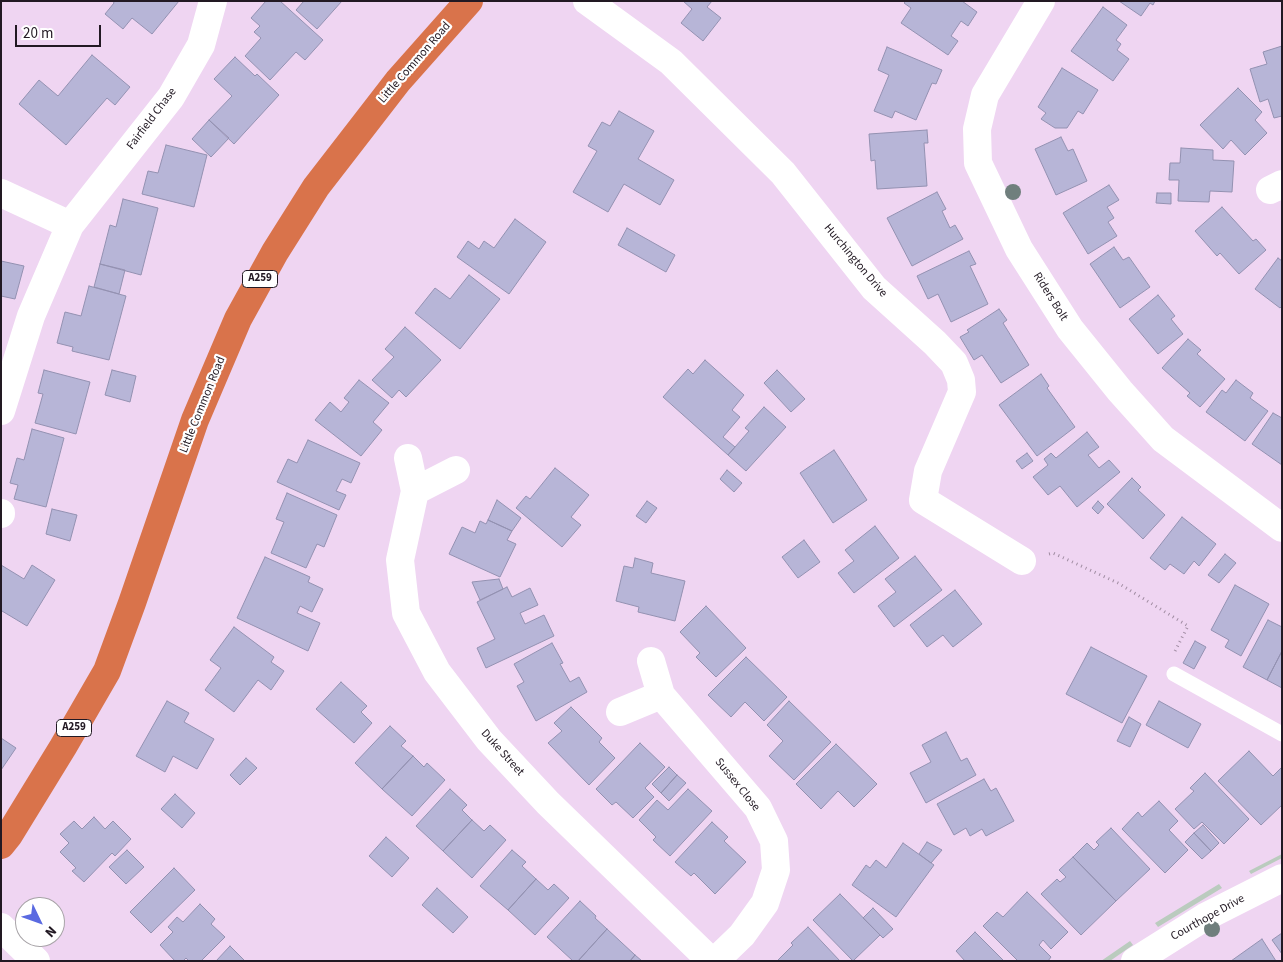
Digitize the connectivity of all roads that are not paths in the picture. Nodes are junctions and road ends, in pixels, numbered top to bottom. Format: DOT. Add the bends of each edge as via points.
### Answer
graph roads {
  1 [pos="214,1"];
  2 [pos="469,1"];
  3 [pos="587,1"];
  4 [pos="1041,1"];
  5 [pos="1,193"];
  6 [pos="70,225"];
  7 [pos="1,411"];
  8 [pos="408,458"];
  9 [pos="456,470"];
  10 [pos="415,491"];
  11 [pos="1282,528"];
  12 [pos="1022,561"];
  13 [pos="651,661"];
  14 [pos="1174,674"];
  15 [pos="662,695"];
  16 [pos="620,712"];
  17 [pos="1282,734"];
  18 [pos="1,845"];
  19 [pos="1282,878"];
  20 [pos="1,927"];
  21 [pos="36,961"];
  22 [pos="711,961"];
  23 [pos="715,961"];
  24 [pos="1135,961"];
  1 -- 6 [label="street, Fairfield Chase" via="201,45 171,97"];
  2 -- 18 [label="highway, Little Common Road / A259" via="398,81 316,188 275,252 238,319 195,420 107,671"];
  3 -- 12 [label="street, Hurchington Drive" via="671,62 783,173 874,288 954,363 962,392 928,471 923,500"];
  4 -- 11 [label="street, Riders Bolt" via="985,95 977,129 978,164 1019,249 1070,329 1114,383 1163,439"];
  5 -- 6 [label="street"];
  6 -- 7 [label="street, Fairfield Chase" via="31,316"];
  8 -- 10 [label="street, Duke Street"];
  9 -- 10 [label="street"];
  10 -- 22 [label="street, Duke Street" via="400,560 406,613 437,672 489,740 548,803"];
  13 -- 15 [label="street, Sussex Close"];
  14 -- 17 [label="lane"];
  15 -- 16 [label="street"];
  15 -- 23 [label="street, Sussex Close" via="758,808 774,841 776,870 765,903 742,935"];
  19 -- 24 [label="street, Courthope Drive" via="1205,917"];
  20 -- 21 [label="street"];
}
